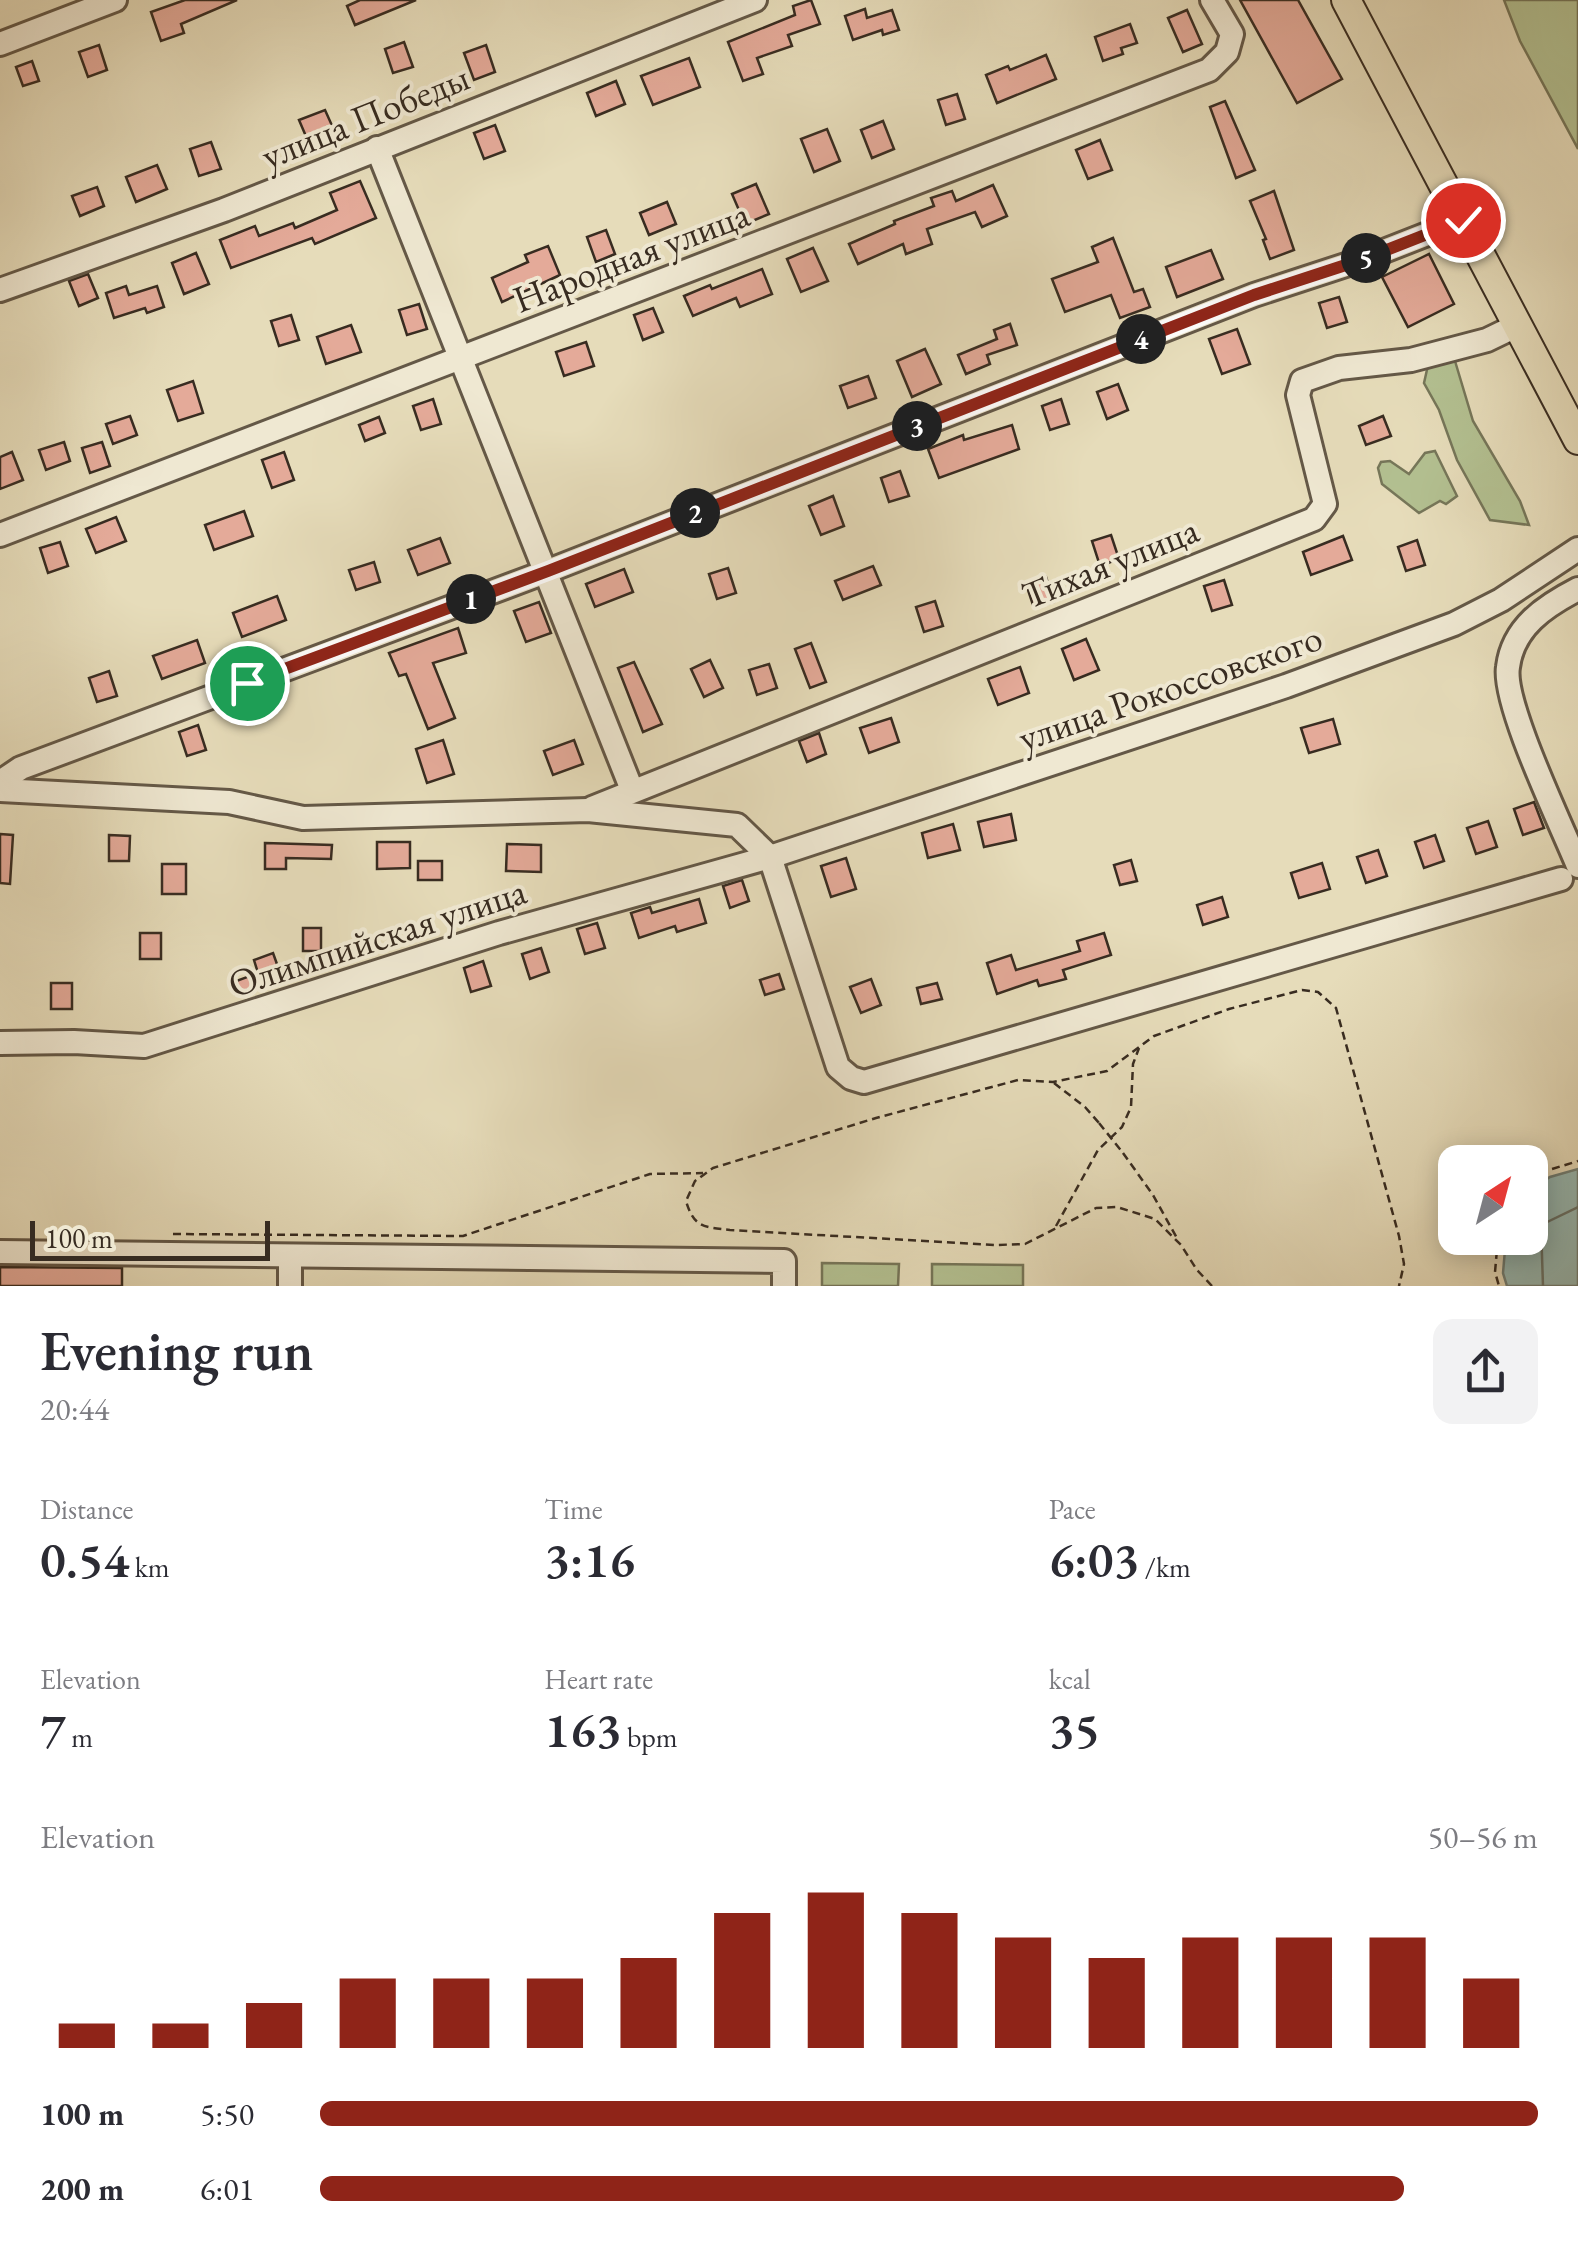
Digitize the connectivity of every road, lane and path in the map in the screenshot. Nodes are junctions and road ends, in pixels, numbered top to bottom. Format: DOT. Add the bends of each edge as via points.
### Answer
graph roads {
  1 [pos="115,0"];
  2 [pos="755,0"];
  3 [pos="1212,0"];
  4 [pos="1346,0"];
  5 [pos="0,44"];
  6 [pos="377,148"];
  7 [pos="1463,220"];
  8 [pos="0,290"];
  9 [pos="1518,325"];
  10 [pos="461,360"];
  11 [pos="1578,440"];
  12 [pos="0,535"];
  13 [pos="1578,549"];
  14 [pos="548,571"];
  15 [pos="1578,589"];
  16 [pos="0,782"];
  17 [pos="0,790"];
  18 [pos="632,790"];
  19 [pos="588,810"];
  20 [pos="770,857"];
  21 [pos="1570,873"];
  22 [pos="0,1044"];
  23 [pos="1140,1044"];
  24 [pos="1052,1082"];
  25 [pos="1578,1160"];
  26 [pos="1548,1170"];
  27 [pos="704,1173"];
  28 [pos="1056,1227"];
  29 [pos="1181,1245"];
  30 [pos="0,1252"];
  31 [pos="173,1254"];
  32 [pos="1496,1255"];
  33 [pos="290,1256"];
  34 [pos="290,1286"];
  35 [pos="784,1286"];
  36 [pos="1212,1286"];
  37 [pos="1399,1286"];
  38 [pos="1499,1286"];
  1 -- 5 [label="street"];
  2 -- 6 [label="street, улица Победы"];
  3 -- 10 [label="street, Народная улица" via="1232,34 1209,70"];
  4 -- 7 [label="main road"];
  6 -- 8 [label="street, улица Победы"];
  6 -- 10 [label="street"];
  7 -- 9 [label="main road"];
  7 -- 14 [label="street"];
  9 -- 11 [label="main road"];
  9 -- 18 [label="street, Тихая улица" via="1411,360 1340,368 1302,381 1298,395 1325,504 1314,519"];
  10 -- 12 [label="street, Народная улица"];
  10 -- 14 [label="street"];
  13 -- 20 [label="street, улица Рокоссовского" via="1454,624"];
  14 -- 16 [label="street" via="21,768"];
  14 -- 18 [label="street"];
  15 -- 21 [label="street" via="1549,604 1522,630 1508,668 1510,700"];
  17 -- 19 [label="street" via="229,802 303,818"];
  18 -- 19 [label="street, Тихая улица"];
  19 -- 20 [label="street" via="736,825"];
  20 -- 21 [label="street" via="838,1067 864,1082"];
  20 -- 22 [label="street, Олимпийская улица" via="499,932 144,1046"];
  23 -- 24 [label="path" via="1108,1072"];
  23 -- 28 [label="path" via="1122,1127 1098,1150"];
  23 -- 37 [label="path" via="1229,1009 1302,990 1318,992 1336,1008 1399,1236"];
  24 -- 27 [label="path" via="1018,1080"];
  24 -- 29 [label="path, bridge" via="1085,1107 1123,1152"];
  25 -- 26 [label="path"];
  27 -- 28 [label="path" via="686,1200 690,1216 706,1227 996,1245 1025,1244"];
  27 -- 31 [label="path" via="650,1174 463,1236 174,1232"];
  28 -- 29 [label="path" via="1096,1208 1118,1207 1155,1219"];
  29 -- 36 [label="path"];
  30 -- 31 [label="street"];
  31 -- 33 [label="street"];
  32 -- 38 [label="path"];
  33 -- 34 [label="street"];
  33 -- 35 [label="street" via="784,1262"];
}
